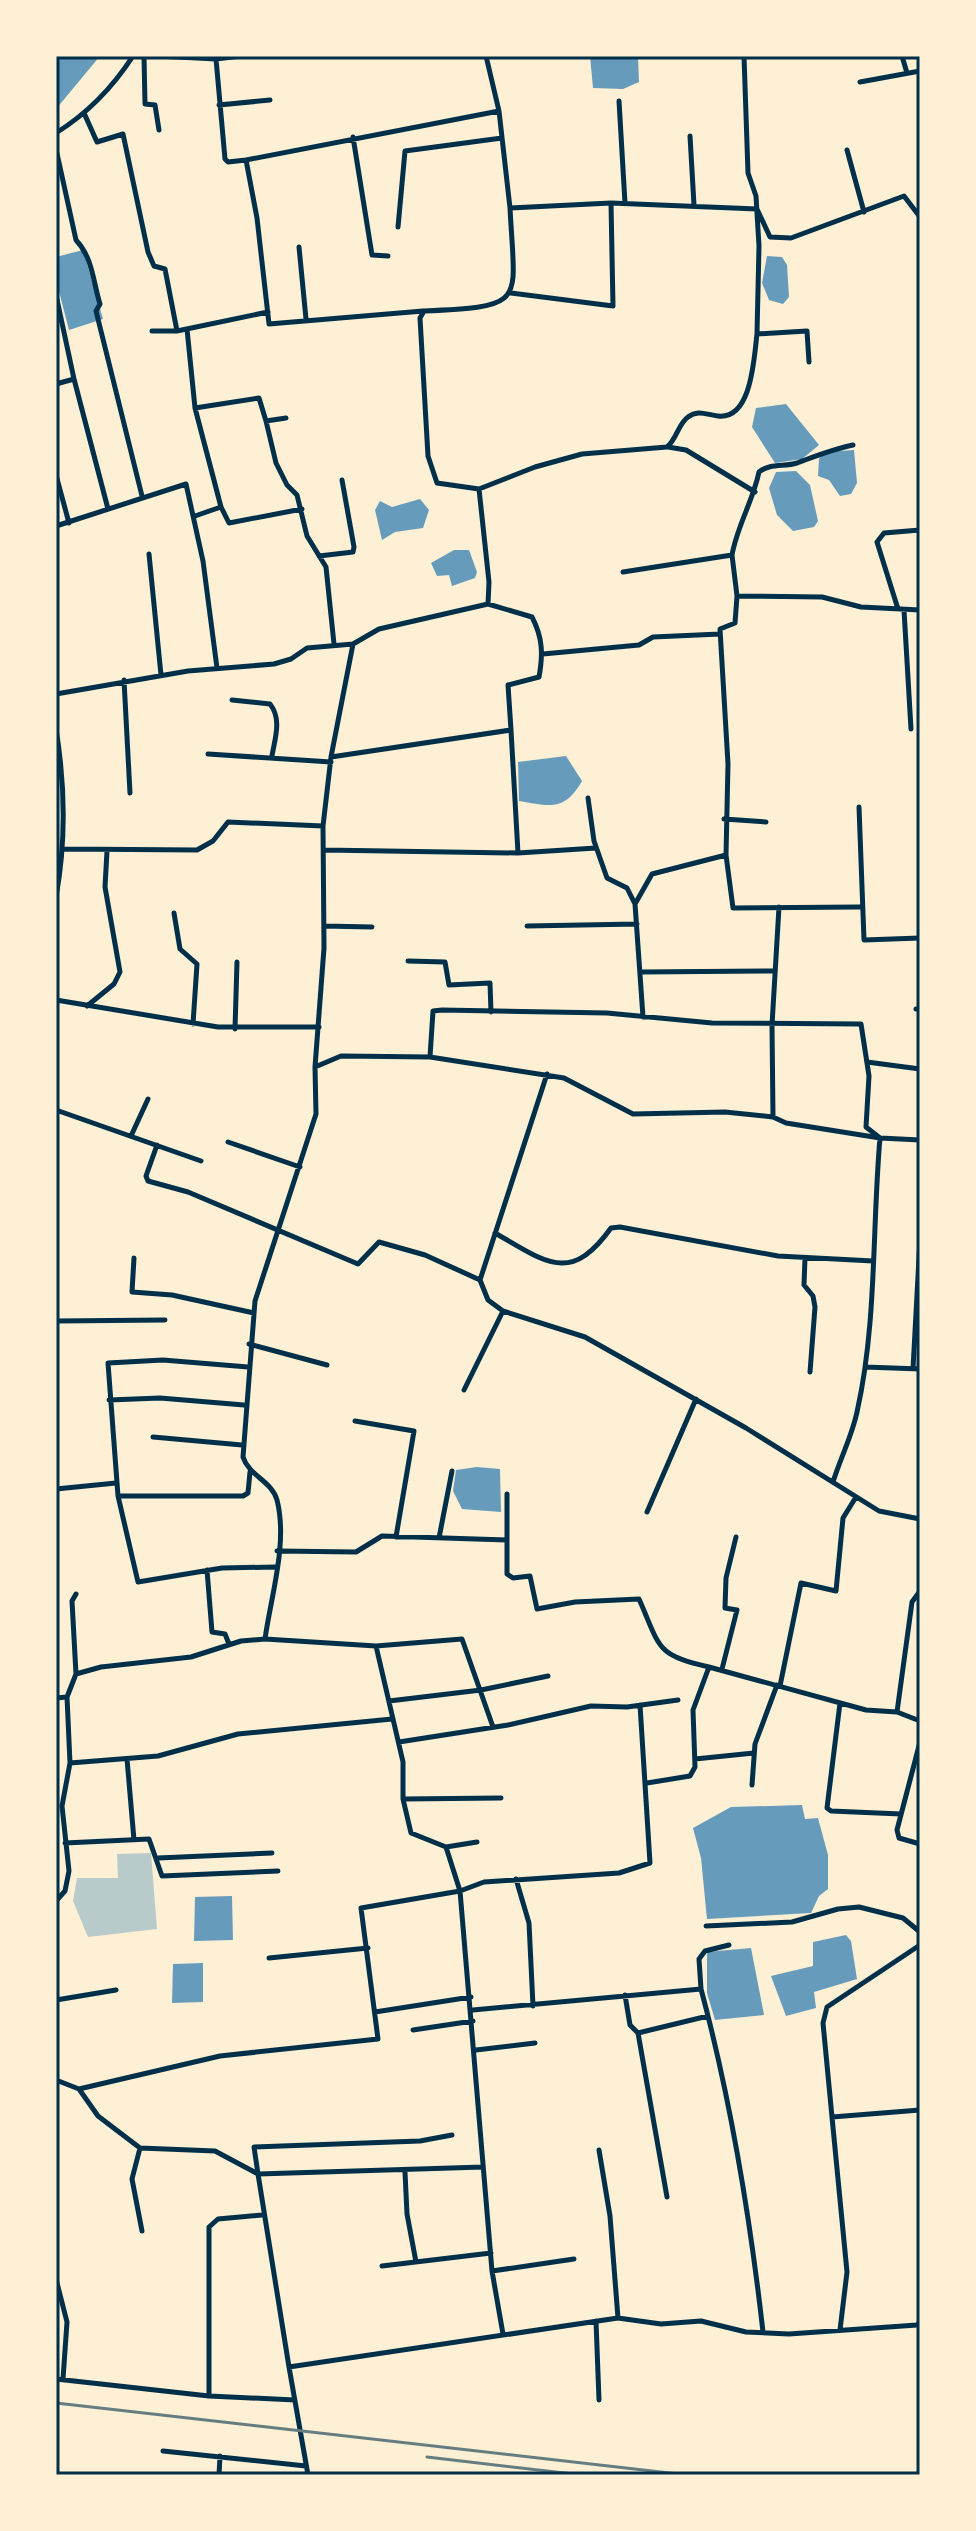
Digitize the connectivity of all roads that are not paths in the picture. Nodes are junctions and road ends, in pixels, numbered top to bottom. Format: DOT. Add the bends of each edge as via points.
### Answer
graph roads {
  1 [pos="133,56"];
  2 [pos="144,56"];
  3 [pos="157,56"];
  4 [pos="241,56"];
  5 [pos="486,56"];
  6 [pos="744,56"];
  7 [pos="902,56"];
  8 [pos="216,59"];
  9 [pos="920,71"];
  10 [pos="907,73"];
  11 [pos="860,82"];
  12 [pos="270,100"];
  13 [pos="619,101"];
  14 [pos="219,105"];
  15 [pos="499,111"];
  16 [pos="84,113"];
  17 [pos="159,130"];
  18 [pos="56,133"];
  19 [pos="690,136"];
  20 [pos="353,137"];
  21 [pos="502,138"];
  22 [pos="56,149"];
  23 [pos="847,150"];
  24 [pos="246,160"];
  25 [pos="611,203"];
  26 [pos="625,203"];
  27 [pos="694,205"];
  28 [pos="510,208"];
  29 [pos="757,209"];
  30 [pos="864,212"];
  31 [pos="920,217"];
  32 [pos="398,227"];
  33 [pos="299,247"];
  34 [pos="388,256"];
  35 [pos="511,293"];
  36 [pos="56,295"];
  37 [pos="424,311"];
  38 [pos="268,312"];
  39 [pos="306,319"];
  40 [pos="187,329"];
  41 [pos="152,331"];
  42 [pos="177,331"];
  43 [pos="757,334"];
  44 [pos="809,362"];
  45 [pos="74,379"];
  46 [pos="56,384"];
  47 [pos="195,408"];
  48 [pos="286,418"];
  49 [pos="266,421"];
  50 [pos="853,445"];
  51 [pos="667,447"];
  52 [pos="56,475"];
  53 [pos="342,480"];
  54 [pos="479,489"];
  55 [pos="755,492"];
  56 [pos="142,496"];
  57 [pos="221,507"];
  58 [pos="108,509"];
  59 [pos="302,509"];
  60 [pos="195,516"];
  61 [pos="69,523"];
  62 [pos="56,526"];
  63 [pos="920,530"];
  64 [pos="149,554"];
  65 [pos="732,555"];
  66 [pos="318,556"];
  67 [pos="623,572"];
  68 [pos="737,596"];
  69 [pos="488,604"];
  70 [pos="901,610"];
  71 [pos="920,610"];
  72 [pos="720,634"];
  73 [pos="334,644"];
  74 [pos="353,644"];
  75 [pos="543,654"];
  76 [pos="217,668"];
  77 [pos="161,675"];
  78 [pos="124,680"];
  79 [pos="56,694"];
  80 [pos="232,700"];
  81 [pos="56,729"];
  82 [pos="911,729"];
  83 [pos="511,730"];
  84 [pos="208,754"];
  85 [pos="272,756"];
  86 [pos="331,760"];
  87 [pos="59,776"];
  88 [pos="130,793"];
  89 [pos="588,798"];
  90 [pos="859,807"];
  91 [pos="724,819"];
  92 [pos="766,822"];
  93 [pos="323,826"];
  94 [pos="59,831"];
  95 [pos="596,848"];
  96 [pos="63,849"];
  97 [pos="324,850"];
  98 [pos="107,851"];
  99 [pos="518,853"];
  100 [pos="726,855"];
  101 [pos="56,897"];
  102 [pos="635,904"];
  103 [pos="779,907"];
  104 [pos="860,907"];
  105 [pos="174,913"];
  106 [pos="637,924"];
  107 [pos="324,926"];
  108 [pos="527,926"];
  109 [pos="372,927"];
  110 [pos="920,938"];
  111 [pos="408,961"];
  112 [pos="237,962"];
  113 [pos="775,971"];
  114 [pos="640,972"];
  115 [pos="56,1000"];
  116 [pos="87,1006"];
  117 [pos="491,1012"];
  118 [pos="643,1017"];
  119 [pos="193,1024"];
  120 [pos="772,1025"];
  121 [pos="319,1027"];
  122 [pos="235,1029"];
  123 [pos="430,1057"];
  124 [pos="867,1062"];
  125 [pos="315,1067"];
  126 [pos="920,1069"];
  127 [pos="547,1074"];
  128 [pos="148,1099"];
  129 [pos="56,1110"];
  130 [pos="773,1117"];
  131 [pos="131,1136"];
  132 [pos="880,1138"];
  133 [pos="920,1140"];
  134 [pos="228,1142"];
  135 [pos="157,1145"];
  136 [pos="201,1161"];
  137 [pos="300,1167"];
  138 [pos="277,1231"];
  139 [pos="495,1233"];
  140 [pos="920,1239"];
  141 [pos="134,1258"];
  142 [pos="805,1258"];
  143 [pos="873,1261"];
  144 [pos="480,1280"];
  145 [pos="503,1311"];
  146 [pos="254,1313"];
  147 [pos="165,1320"];
  148 [pos="56,1321"];
  149 [pos="249,1344"];
  150 [pos="327,1365"];
  151 [pos="248,1367"];
  152 [pos="865,1367"];
  153 [pos="916,1369"];
  154 [pos="810,1372"];
  155 [pos="464,1390"];
  156 [pos="696,1399"];
  157 [pos="109,1400"];
  158 [pos="244,1405"];
  159 [pos="355,1421"];
  160 [pos="153,1437"];
  161 [pos="242,1445"];
  162 [pos="452,1471"];
  163 [pos="250,1472"];
  164 [pos="833,1482"];
  165 [pos="116,1483"];
  166 [pos="56,1489"];
  167 [pos="507,1494"];
  168 [pos="118,1496"];
  169 [pos="856,1497"];
  170 [pos="647,1512"];
  171 [pos="920,1519"];
  172 [pos="396,1537"];
  173 [pos="736,1537"];
  174 [pos="439,1538"];
  175 [pos="507,1540"];
  176 [pos="277,1551"];
  177 [pos="275,1567"];
  178 [pos="207,1570"];
  179 [pos="920,1591"];
  180 [pos="76,1594"];
  181 [pos="265,1639"];
  182 [pos="229,1644"];
  183 [pos="376,1646"];
  184 [pos="709,1667"];
  185 [pos="722,1669"];
  186 [pos="76,1674"];
  187 [pos="548,1676"];
  188 [pos="779,1686"];
  189 [pos="481,1690"];
  190 [pos="67,1697"];
  191 [pos="56,1698"];
  192 [pos="678,1700"];
  193 [pos="389,1701"];
  194 [pos="840,1703"];
  195 [pos="640,1705"];
  196 [pos="897,1712"];
  197 [pos="392,1719"];
  198 [pos="920,1721"];
  199 [pos="493,1727"];
  200 [pos="399,1742"];
  201 [pos="920,1742"];
  202 [pos="754,1753"];
  203 [pos="127,1759"];
  204 [pos="695,1759"];
  205 [pos="70,1763"];
  206 [pos="647,1783"];
  207 [pos="752,1785"];
  208 [pos="501,1798"];
  209 [pos="403,1799"];
  210 [pos="59,1808"];
  211 [pos="901,1814"];
  212 [pos="134,1840"];
  213 [pos="477,1842"];
  214 [pos="65,1843"];
  215 [pos="920,1844"];
  216 [pos="446,1847"];
  217 [pos="272,1853"];
  218 [pos="158,1858"];
  219 [pos="278,1871"];
  220 [pos="516,1879"];
  221 [pos="460,1891"];
  222 [pos="56,1901"];
  223 [pos="706,1926"];
  224 [pos="920,1932"];
  225 [pos="729,1945"];
  226 [pos="920,1945"];
  227 [pos="368,1948"];
  228 [pos="269,1958"];
  229 [pos="701,1989"];
  230 [pos="116,1990"];
  231 [pos="625,1995"];
  232 [pos="471,1997"];
  233 [pos="56,2000"];
  234 [pos="533,2006"];
  235 [pos="472,2010"];
  236 [pos="375,2012"];
  237 [pos="708,2016"];
  238 [pos="473,2021"];
  239 [pos="413,2030"];
  240 [pos="638,2033"];
  241 [pos="535,2043"];
  242 [pos="476,2050"];
  243 [pos="56,2080"];
  244 [pos="79,2089"];
  245 [pos="920,2110"];
  246 [pos="832,2117"];
  247 [pos="452,2135"];
  248 [pos="140,2148"];
  249 [pos="599,2150"];
  250 [pos="484,2167"];
  251 [pos="405,2172"];
  252 [pos="258,2174"];
  253 [pos="667,2197"];
  254 [pos="262,2215"];
  255 [pos="142,2231"];
  256 [pos="491,2253"];
  257 [pos="574,2259"];
  258 [pos="416,2262"];
  259 [pos="382,2266"];
  260 [pos="492,2271"];
  261 [pos="56,2279"];
  262 [pos="618,2318"];
  263 [pos="596,2321"];
  264 [pos="920,2322"];
  265 [pos="840,2330"];
  266 [pos="763,2332"];
  267 [pos="503,2334"];
  268 [pos="289,2367"];
  269 [pos="60,2379"];
  270 [pos="209,2396"];
  271 [pos="295,2400"];
  272 [pos="599,2400"];
  273 [pos="163,2451"];
  274 [pos="220,2456"];
  275 [pos="306,2466"];
  276 [pos="219,2475"];
  277 [pos="308,2475"];
  1 -- 16 [label="street"];
  2 -- 17 [label="street" via="145,104 155,105"];
  3 -- 8 [label="street"];
  4 -- 8 [label="street"];
  5 -- 15 [label="street"];
  6 -- 29 [label="street" via="748,173"];
  7 -- 10 [label="street"];
  8 -- 14 [label="street"];
  9 -- 10 [label="street"];
  10 -- 11 [label="street"];
  12 -- 14 [label="street"];
  13 -- 26 [label="street"];
  14 -- 24 [label="street" via="225,159"];
  15 -- 20 [label="street"];
  15 -- 21 [label="street"];
  16 -- 18 [label="street"];
  16 -- 42 [label="street" via="97,142 123,134 148,252 154,266 165,269"];
  19 -- 27 [label="street"];
  20 -- 24 [label="street"];
  20 -- 34 [label="street" via="372,255"];
  21 -- 28 [label="street"];
  21 -- 32 [label="street" via="405,151"];
  22 -- 56 [label="street" via="76,240 86,250 94,276 100,304 96,311"];
  23 -- 30 [label="street"];
  24 -- 38 [label="street"];
  25 -- 26 [label="street"];
  25 -- 28 [label="street"];
  25 -- 35 [label="street" via="613,306"];
  26 -- 27 [label="street"];
  27 -- 29 [label="street"];
  28 -- 35 [label="street"];
  29 -- 30 [label="street" via="770,237 791,238"];
  29 -- 43 [label="street"];
  30 -- 31 [label="street" via="904,196"];
  33 -- 39 [label="street"];
  35 -- 37 [label="street" via="501,303"];
  36 -- 45 [label="street"];
  37 -- 39 [label="street"];
  37 -- 54 [label="street" via="420,318 428,456 437,483"];
  38 -- 39 [label="street" via="269,324"];
  38 -- 40 [label="street"];
  40 -- 42 [label="street"];
  40 -- 47 [label="street"];
  41 -- 42 [label="street"];
  43 -- 44 [label="street" via="807,331"];
  43 -- 51 [label="street" via="751,373 737,410 721,417 697,412 686,417"];
  45 -- 46 [label="street"];
  45 -- 58 [label="street"];
  47 -- 49 [label="street" via="259,398"];
  47 -- 57 [label="street"];
  48 -- 49 [label="street"];
  49 -- 59 [label="street" via="276,463"];
  50 -- 55 [label="street" via="763,468"];
  51 -- 54 [label="street" via="582,454"];
  51 -- 55 [label="street" via="686,450"];
  52 -- 61 [label="street"];
  53 -- 66 [label="street" via="353,552"];
  54 -- 69 [label="street"];
  55 -- 65 [label="street"];
  56 -- 58 [label="street"];
  56 -- 60 [label="street" via="186,484"];
  57 -- 59 [label="street" via="229,523"];
  57 -- 60 [label="street"];
  58 -- 61 [label="street"];
  59 -- 66 [label="street"];
  60 -- 76 [label="street"];
  61 -- 62 [label="street"];
  63 -- 70 [label="street" via="884,533 877,542"];
  64 -- 77 [label="street"];
  65 -- 67 [label="street"];
  65 -- 68 [label="street"];
  66 -- 73 [label="street" via="326,567"];
  68 -- 70 [label="street" via="822,597"];
  68 -- 72 [label="street" via="735,623 722,627"];
  69 -- 74 [label="street" via="379,629"];
  69 -- 75 [label="street" via="532,617"];
  70 -- 71 [label="street"];
  70 -- 82 [label="street"];
  72 -- 75 [label="street" via="653,637 639,645"];
  72 -- 91 [label="street" via="728,764"];
  73 -- 74 [label="street"];
  73 -- 76 [label="street" via="307,648 274,664"];
  74 -- 86 [label="street"];
  75 -- 83 [label="street" via="539,677 508,685"];
  76 -- 77 [label="street"];
  77 -- 78 [label="street"];
  78 -- 79 [label="street"];
  78 -- 88 [label="street"];
  80 -- 85 [label="street" via="270,704 275,711"];
  81 -- 87 [label="street"];
  83 -- 86 [label="street"];
  83 -- 99 [label="street"];
  84 -- 85 [label="street"];
  85 -- 86 [label="street"];
  86 -- 93 [label="street"];
  87 -- 94 [label="street"];
  89 -- 95 [label="street"];
  90 -- 104 [label="street"];
  91 -- 92 [label="street"];
  91 -- 100 [label="street"];
  93 -- 97 [label="street"];
  93 -- 98 [label="street" via="228,822 213,841 197,850"];
  94 -- 96 [label="street"];
  95 -- 99 [label="street"];
  95 -- 102 [label="street" via="609,881 627,888"];
  96 -- 98 [label="street"];
  96 -- 101 [label="street"];
  97 -- 99 [label="street"];
  97 -- 107 [label="street"];
  98 -- 116 [label="street" via="105,887 120,972 114,984"];
  100 -- 102 [label="street" via="652,874"];
  100 -- 103 [label="street" via="733,908"];
  102 -- 106 [label="street"];
  103 -- 104 [label="street"];
  103 -- 113 [label="street"];
  104 -- 110 [label="street" via="864,940"];
  105 -- 119 [label="street" via="180,949 197,964"];
  106 -- 108 [label="street"];
  106 -- 114 [label="street"];
  107 -- 109 [label="street"];
  107 -- 121 [label="street"];
  111 -- 117 [label="street" via="445,962 449,985 490,983"];
  112 -- 122 [label="street"];
  113 -- 114 [label="street"];
  113 -- 120 [label="street"];
  114 -- 118 [label="street"];
  115 -- 116 [label="street"];
  116 -- 119 [label="street"];
  117 -- 118 [label="street"];
  117 -- 123 [label="street" via="433,1011"];
  118 -- 120 [label="street"];
  119 -- 122 [label="street"];
  120 -- 124 [label="street" via="861,1024"];
  120 -- 130 [label="street"];
  121 -- 122 [label="street" via="264,1024"];
  121 -- 125 [label="street"];
  123 -- 125 [label="street" via="341,1056"];
  123 -- 127 [label="street"];
  124 -- 126 [label="street"];
  124 -- 132 [label="street" via="866,1127"];
  125 -- 137 [label="street" via="316,1114"];
  127 -- 130 [label="street" via="586,1087 633,1114"];
  127 -- 139 [label="street"];
  128 -- 131 [label="street"];
  129 -- 131 [label="street"];
  130 -- 132 [label="street"];
  131 -- 135 [label="street"];
  132 -- 133 [label="street"];
  132 -- 143 [label="street"];
  134 -- 137 [label="street"];
  135 -- 136 [label="street"];
  135 -- 138 [label="street" via="148,1181 188,1192"];
  137 -- 138 [label="street"];
  138 -- 144 [label="street" via="358,1264 373,1246 389,1242"];
  138 -- 146 [label="street"];
  139 -- 142 [label="street" via="542,1259 569,1264 585,1259 611,1228 620,1227"];
  139 -- 144 [label="street"];
  140 -- 153 [label="street"];
  141 -- 146 [label="street" via="132,1292"];
  142 -- 143 [label="street"];
  142 -- 154 [label="street" via="804,1285 815,1307"];
  143 -- 152 [label="street"];
  144 -- 145 [label="street" via="488,1300"];
  145 -- 155 [label="street"];
  145 -- 156 [label="street" via="585,1337"];
  146 -- 149 [label="street"];
  147 -- 148 [label="street"];
  149 -- 150 [label="street"];
  149 -- 151 [label="street"];
  151 -- 157 [label="street" via="110,1362"];
  151 -- 158 [label="street"];
  152 -- 153 [label="street"];
  152 -- 164 [label="street" via="857,1416"];
  156 -- 164 [label="street"];
  156 -- 170 [label="street"];
  157 -- 158 [label="street"];
  157 -- 165 [label="street"];
  158 -- 161 [label="street"];
  159 -- 172 [label="street" via="414,1431"];
  160 -- 161 [label="street"];
  161 -- 163 [label="street"];
  162 -- 174 [label="street"];
  163 -- 168 [label="street" via="243,1496"];
  163 -- 176 [label="street" via="277,1497"];
  164 -- 169 [label="street"];
  165 -- 166 [label="street"];
  165 -- 168 [label="street"];
  167 -- 175 [label="street"];
  168 -- 178 [label="street" via="138,1582"];
  169 -- 171 [label="street" via="879,1511"];
  169 -- 188 [label="street" via="843,1518 836,1591 801,1583"];
  172 -- 174 [label="street"];
  172 -- 176 [label="street" via="373,1539 356,1552"];
  173 -- 185 [label="street" via="725,1608 737,1610"];
  174 -- 175 [label="street"];
  175 -- 184 [label="street" via="507,1574 530,1576 537,1609 639,1599 663,1651 675,1660"];
  176 -- 177 [label="street"];
  177 -- 178 [label="street"];
  177 -- 181 [label="street"];
  178 -- 182 [label="street" via="212,1632 225,1634"];
  179 -- 196 [label="street" via="912,1602"];
  180 -- 186 [label="street"];
  181 -- 182 [label="street"];
  181 -- 183 [label="street"];
  182 -- 186 [label="street" via="191,1657"];
  183 -- 189 [label="street" via="462,1639"];
  183 -- 193 [label="street"];
  184 -- 185 [label="street"];
  184 -- 204 [label="street" via="693,1710"];
  185 -- 188 [label="street"];
  186 -- 190 [label="street"];
  187 -- 189 [label="street"];
  188 -- 194 [label="street"];
  188 -- 202 [label="street"];
  189 -- 193 [label="street"];
  189 -- 199 [label="street"];
  190 -- 191 [label="street"];
  190 -- 205 [label="street"];
  192 -- 195 [label="street"];
  193 -- 197 [label="street"];
  194 -- 196 [label="street"];
  194 -- 211 [label="street" via="827,1808"];
  195 -- 199 [label="street" via="591,1706"];
  195 -- 206 [label="street"];
  196 -- 198 [label="street"];
  197 -- 200 [label="street"];
  197 -- 203 [label="street" via="238,1734"];
  199 -- 200 [label="street"];
  200 -- 209 [label="street"];
  201 -- 211 [label="street"];
  202 -- 204 [label="street"];
  202 -- 207 [label="street"];
  203 -- 205 [label="street"];
  203 -- 212 [label="street"];
  204 -- 206 [label="street" via="690,1776"];
  205 -- 210 [label="street"];
  206 -- 220 [label="street" via="650,1863 619,1873"];
  208 -- 209 [label="street"];
  209 -- 216 [label="street" via="411,1833"];
  210 -- 214 [label="street"];
  211 -- 215 [label="street" via="899,1838"];
  212 -- 214 [label="street"];
  212 -- 218 [label="street" via="149,1839"];
  213 -- 216 [label="street"];
  214 -- 222 [label="street" via="69,1871 65,1891"];
  216 -- 221 [label="street"];
  217 -- 218 [label="street"];
  218 -- 219 [label="street" via="162,1876"];
  220 -- 221 [label="street"];
  220 -- 234 [label="street" via="529,1923"];
  221 -- 227 [label="street" via="361,1908"];
  221 -- 232 [label="street"];
  223 -- 224 [label="street" via="792,1922 859,1907 903,1918"];
  225 -- 229 [label="street" via="705,1951 699,1959"];
  226 -- 246 [label="street" via="827,2007 823,2023"];
  227 -- 228 [label="street"];
  227 -- 236 [label="street"];
  229 -- 231 [label="street"];
  229 -- 237 [label="street"];
  230 -- 233 [label="street"];
  231 -- 234 [label="street"];
  231 -- 240 [label="street" via="630,2025"];
  232 -- 235 [label="street"];
  232 -- 236 [label="street"];
  234 -- 235 [label="street"];
  235 -- 238 [label="street"];
  236 -- 244 [label="street" via="378,2039 220,2056"];
  237 -- 240 [label="street"];
  237 -- 266 [label="street" via="751,2239"];
  238 -- 239 [label="street"];
  238 -- 242 [label="street"];
  240 -- 253 [label="street"];
  241 -- 242 [label="street"];
  242 -- 250 [label="street"];
  243 -- 244 [label="street"];
  244 -- 248 [label="street" via="98,2116"];
  245 -- 246 [label="street"];
  246 -- 265 [label="street" via="847,2272"];
  247 -- 252 [label="street" via="420,2141 254,2147"];
  248 -- 252 [label="street" via="205,2149"];
  248 -- 255 [label="street" via="132,2179"];
  249 -- 262 [label="street"];
  250 -- 251 [label="street"];
  250 -- 256 [label="street"];
  251 -- 252 [label="street"];
  251 -- 258 [label="street"];
  252 -- 254 [label="street"];
  254 -- 268 [label="street"];
  254 -- 270 [label="street" via="218,2219 209,2227"];
  256 -- 258 [label="street"];
  256 -- 260 [label="street"];
  257 -- 260 [label="street"];
  258 -- 259 [label="street"];
  260 -- 267 [label="street"];
  261 -- 269 [label="street" via="67,2322"];
  262 -- 263 [label="street"];
  262 -- 266 [label="street" via="661,2324 701,2321"];
  263 -- 267 [label="street"];
  263 -- 272 [label="street"];
  264 -- 265 [label="street"];
  265 -- 266 [label="street"];
  267 -- 268 [label="street"];
  268 -- 271 [label="street"];
  269 -- 270 [label="street"];
  270 -- 271 [label="street"];
  271 -- 275 [label="street"];
  273 -- 274 [label="street"];
  274 -- 275 [label="street"];
  274 -- 276 [label="street"];
  275 -- 277 [label="street"];
}
